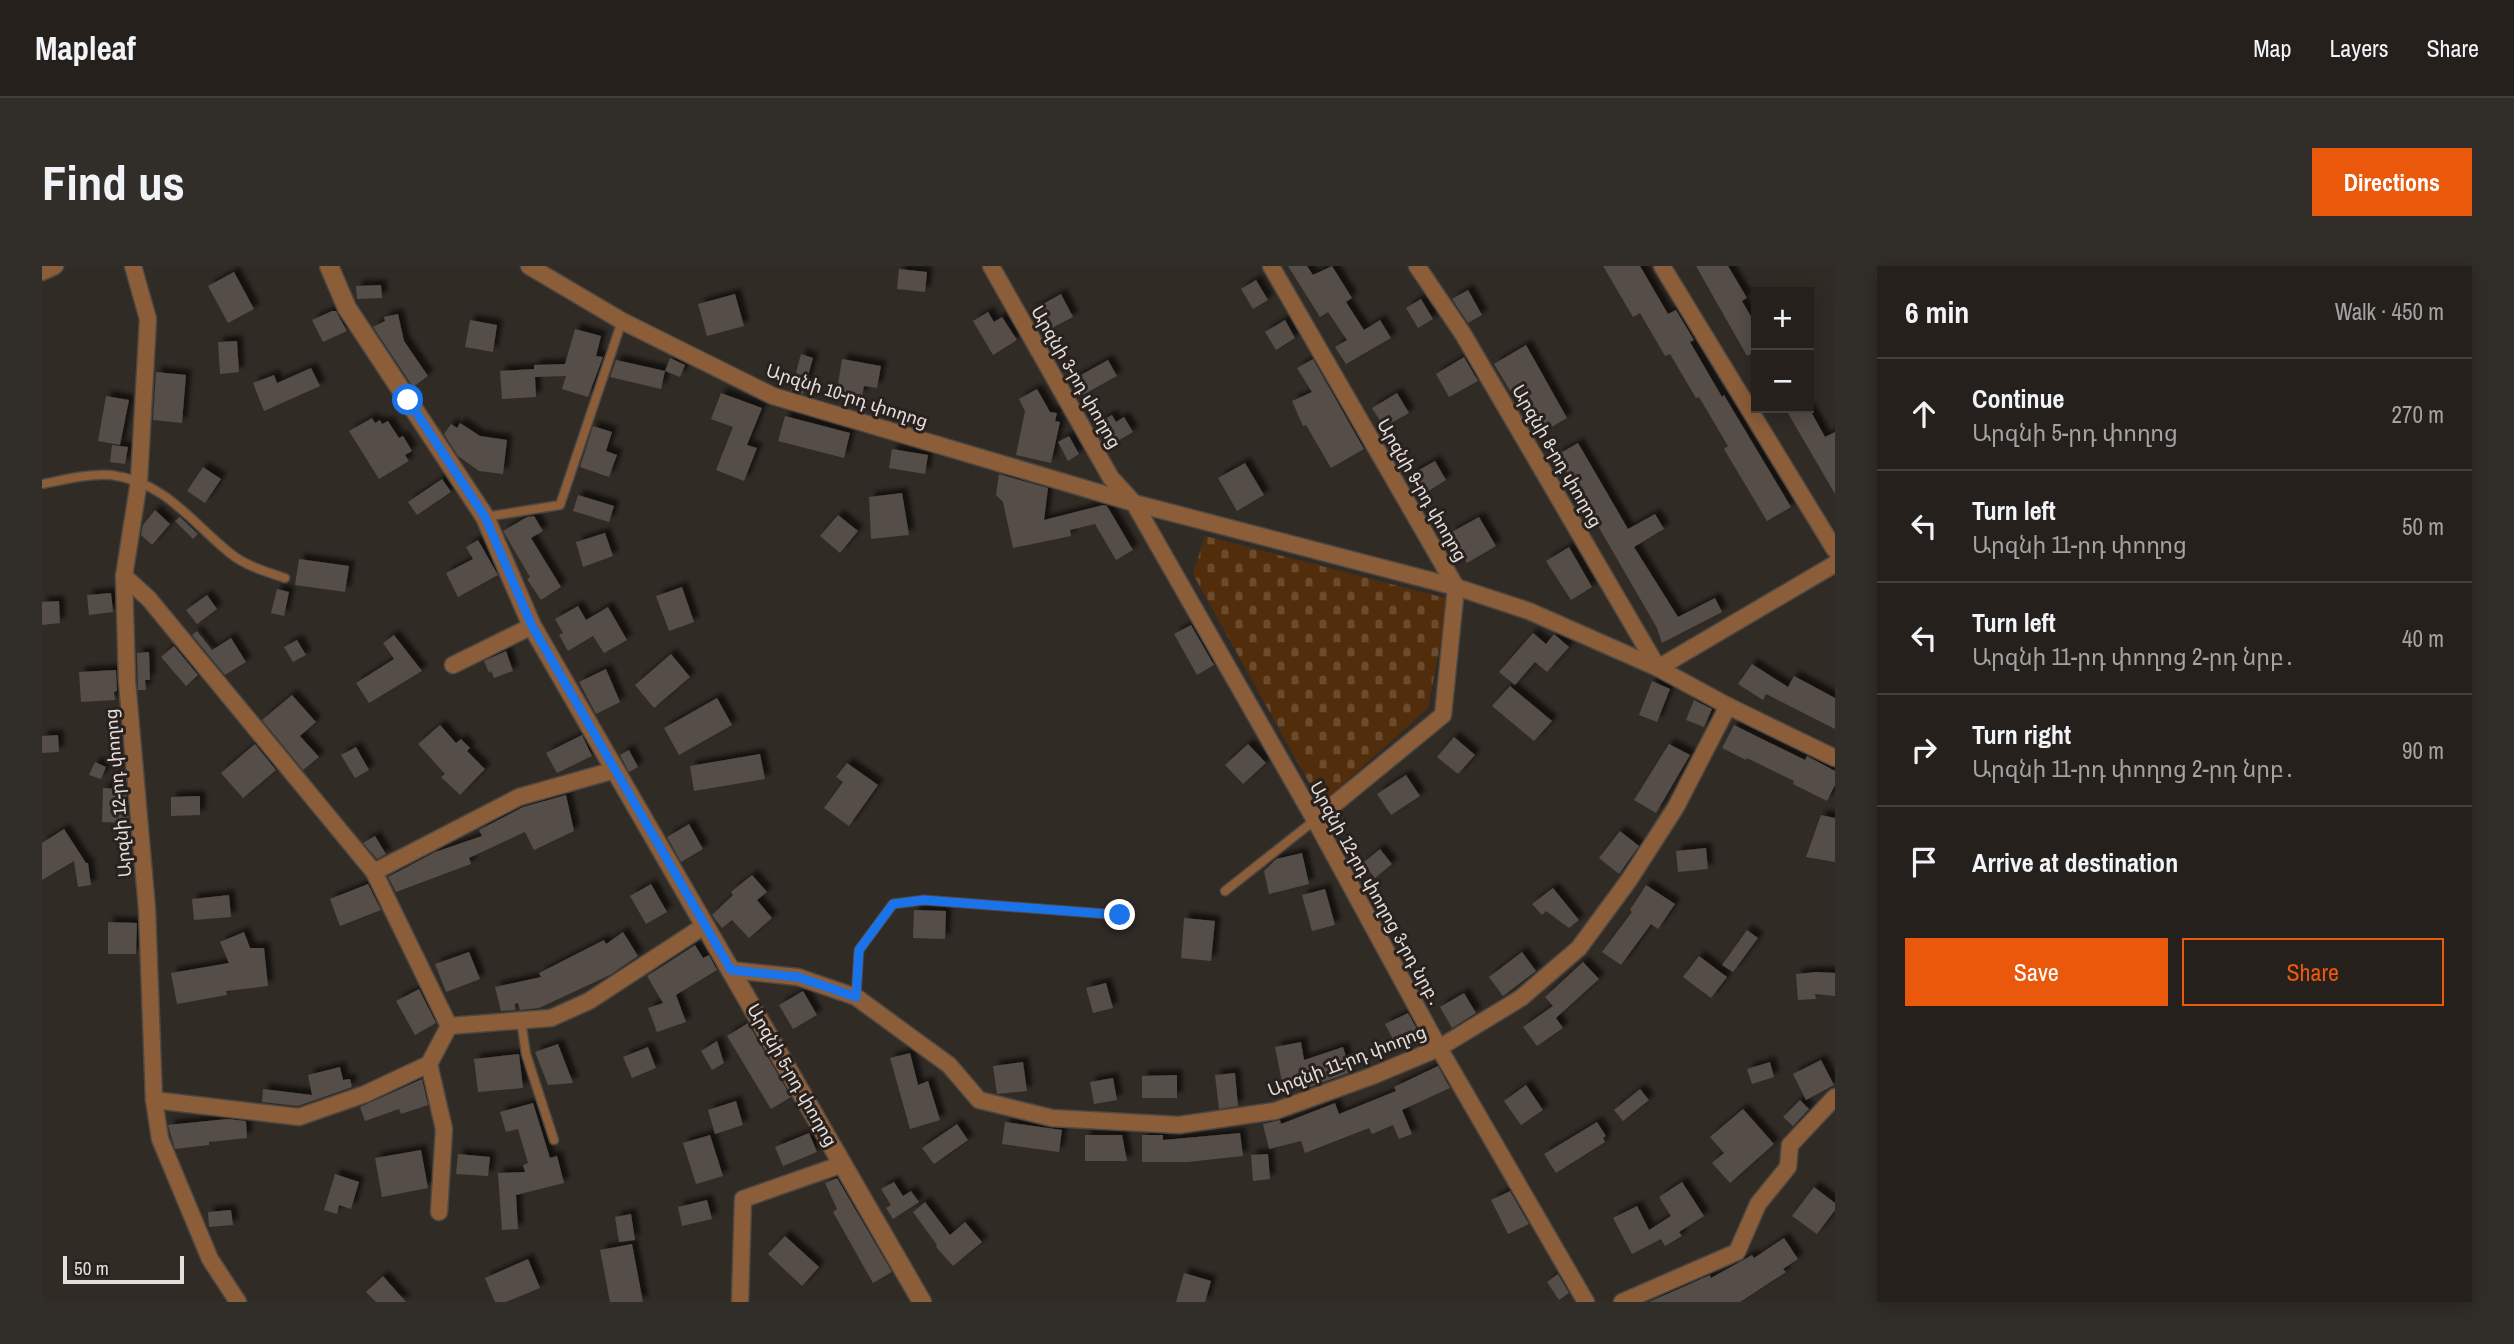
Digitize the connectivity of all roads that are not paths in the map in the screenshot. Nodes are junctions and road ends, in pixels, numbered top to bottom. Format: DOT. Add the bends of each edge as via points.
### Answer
graph roads {
  1 [pos="55,266"];
  2 [pos="133,266"];
  3 [pos="329,266"];
  4 [pos="529,266"];
  5 [pos="990,266"];
  6 [pos="1271,266"];
  7 [pos="1417,266"];
  8 [pos="1662,266"];
  9 [pos="42,272"];
  10 [pos="622,321"];
  11 [pos="139,481"];
  12 [pos="42,484"];
  13 [pos="1133,503"];
  14 [pos="485,517"];
  15 [pos="1835,550"];
  16 [pos="1835,564"];
  17 [pos="124,576"];
  18 [pos="285,578"];
  19 [pos="1456,587"];
  20 [pos="532,626"];
  21 [pos="453,665"];
  22 [pos="1658,668"];
  23 [pos="1727,706"];
  24 [pos="1835,758"];
  25 [pos="615,770"];
  26 [pos="1315,820"];
  27 [pos="374,872"];
  28 [pos="1225,891"];
  29 [pos="1120,915"];
  30 [pos="704,926"];
  31 [pos="731,970"];
  32 [pos="856,997"];
  33 [pos="521,1020"];
  34 [pos="449,1026"];
  35 [pos="1438,1048"];
  36 [pos="429,1065"];
  37 [pos="1835,1097"];
  38 [pos="153,1100"];
  39 [pos="554,1140"];
  40 [pos="843,1164"];
  41 [pos="439,1212"];
  42 [pos="238,1302"];
  43 [pos="740,1302"];
  44 [pos="922,1302"];
  45 [pos="1586,1302"];
  46 [pos="1622,1302"];
  1 -- 9 [label="street"];
  2 -- 11 [label="street, Արզնի 12-րդ փողոց" via="148,319"];
  3 -- 14 [label="street, Արզնի 5-րդ փողոց" via="347,307"];
  4 -- 10 [label="street, Արզնի 10-րդ փողոց"];
  5 -- 13 [label="street, Արզնի 3-րդ փողոց" via="1111,478"];
  6 -- 19 [label="street, Արզնի 9-րդ փողոց"];
  7 -- 22 [label="street, Արզնի 8-րդ փողոց" via="1463,334"];
  8 -- 15 [label="street"];
  10 -- 13 [label="street, Արզնի 10-րդ փողոց" via="773,396"];
  10 -- 14 [label="lane" via="560,505"];
  11 -- 12 [label="lane" via="109,475"];
  11 -- 17 [label="street, Արզնի 12-րդ փողոց"];
  11 -- 18 [label="lane" via="183,508 232,555"];
  13 -- 19 [label="street, Արզնի 10-րդ փողոց"];
  13 -- 26 [label="street, Արզնի 12-րդ փողոց 3-րդ նրբ․"];
  14 -- 20 [label="street, Արզնի 5-րդ փողոց"];
  16 -- 22 [label="street"];
  17 -- 27 [label="street" via="149,599"];
  17 -- 38 [label="street, Արզնի 12-րդ փողոց" via="127,681 147,909"];
  19 -- 22 [label="street, Արզնի 10-րդ փողոց" via="1529,611"];
  19 -- 26 [label="street, Արզնի 9-րդ փողոց" via="1443,715"];
  20 -- 21 [label="street"];
  20 -- 25 [label="street, Արզնի 5-րդ փողոց"];
  22 -- 23 [label="street, Արզնի 10-րդ փողոց"];
  23 -- 24 [label="street, Արզնի 10-րդ փողոց"];
  23 -- 35 [label="street, Արզնի 11-րդ փողոց" via="1676,807 1579,948 1521,998"];
  25 -- 27 [label="street" via="519,797"];
  25 -- 30 [label="street, Արզնի 5-րդ փողոց"];
  26 -- 28 [label="lane"];
  26 -- 35 [label="street, Արզնի 12-րդ փողոց 3-րդ նրբ․"];
  27 -- 34 [label="street"];
  29 -- 32 [label="lane" via="924,900 893,904 859,950"];
  30 -- 31 [label="street, Արզնի 5-րդ փողոց"];
  30 -- 33 [label="street" via="589,1001 551,1018"];
  31 -- 32 [label="street, Արզնի 11-րդ փողոց" via="798,977"];
  31 -- 40 [label="street, Արզնի 5-րդ փողոց"];
  32 -- 35 [label="street, Արզնի 11-րդ փողոց" via="949,1065 979,1100 1052,1118 1179,1125 1275,1111"];
  33 -- 34 [label="street"];
  33 -- 39 [label="lane" via="526,1054"];
  34 -- 36 [label="street"];
  35 -- 45 [label="street, Արզնի 12-րդ փողոց 3-րդ նրբ․"];
  36 -- 38 [label="street" via="299,1117"];
  36 -- 41 [label="street" via="444,1129"];
  37 -- 46 [label="street" via="1790,1145 1788,1167 1758,1204 1737,1252"];
  38 -- 42 [label="street, Արզնի 12-րդ փողոց" via="160,1139 210,1259"];
  40 -- 43 [label="street" via="743,1199"];
  40 -- 44 [label="street, Արզնի 5-րդ փողոց"];
}
